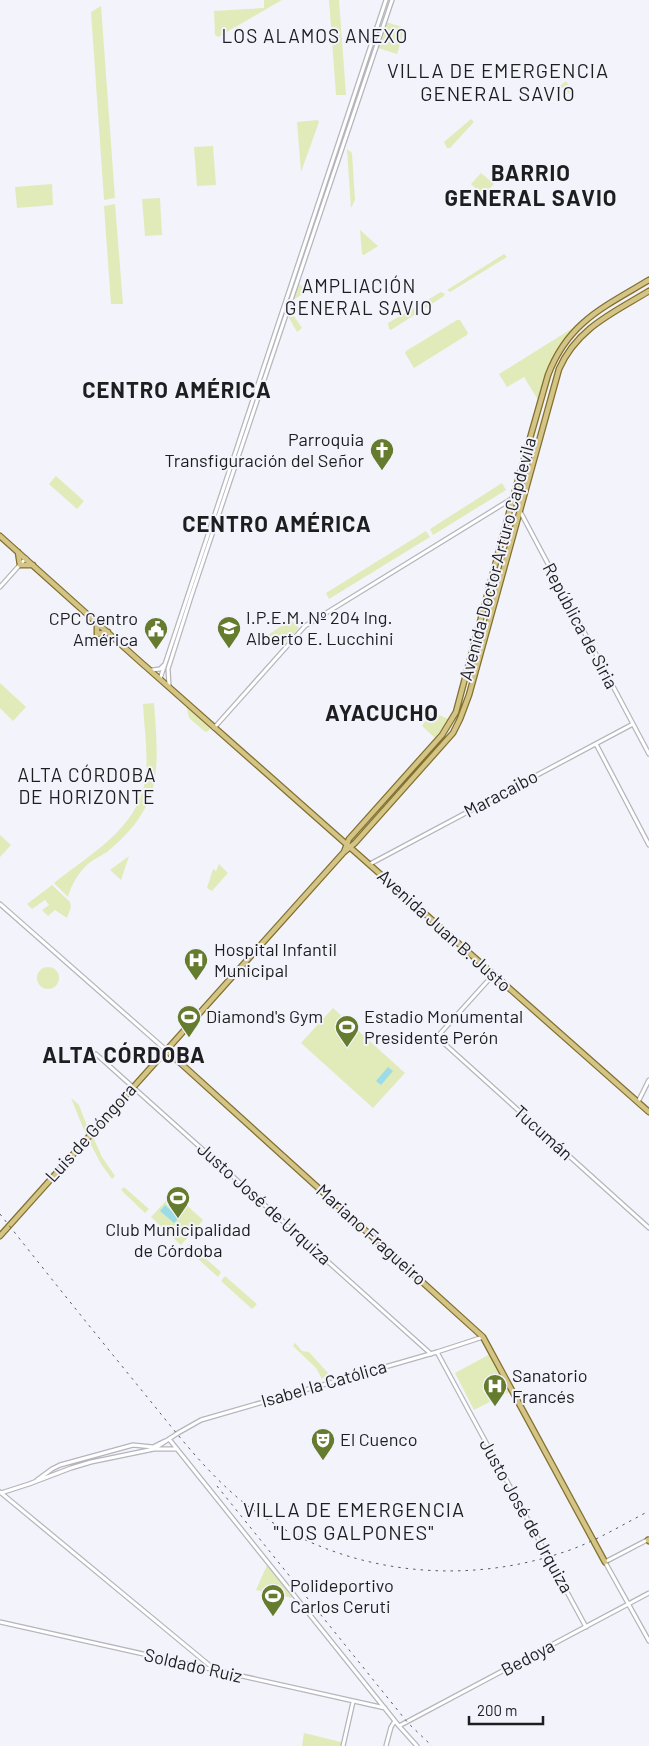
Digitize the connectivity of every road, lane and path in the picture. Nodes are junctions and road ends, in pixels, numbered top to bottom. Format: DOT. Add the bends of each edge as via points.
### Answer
graph roads {
  1 [pos="386,0"];
  2 [pos="392,0"];
  3 [pos="649,280"];
  4 [pos="649,291"];
  5 [pos="525,487"];
  6 [pos="513,498"];
  7 [pos="519,509"];
  8 [pos="0,536"];
  9 [pos="18,552"];
  10 [pos="26,558"];
  11 [pos="20,565"];
  12 [pos="33,565"];
  13 [pos="0,586"];
  14 [pos="97,622"];
  15 [pos="108,632"];
  16 [pos="144,665"];
  17 [pos="165,665"];
  18 [pos="152,670"];
  19 [pos="160,678"];
  20 [pos="169,685"];
  21 [pos="633,724"];
  22 [pos="215,727"];
  23 [pos="596,744"];
  24 [pos="649,754"];
  25 [pos="649,844"];
  26 [pos="349,847"];
  27 [pos="369,865"];
  28 [pos="0,904"];
  29 [pos="493,975"];
  30 [pos="166,1050"];
  31 [pos="96,1054"];
  32 [pos="649,1080"];
  33 [pos="133,1087"];
  34 [pos="638,1103"];
  35 [pos="649,1112"];
  36 [pos="649,1228"];
  37 [pos="0,1236"];
  38 [pos="483,1337"];
  39 [pos="438,1352"];
  40 [pos="431,1354"];
  41 [pos="169,1439"];
  42 [pos="154,1449"];
  43 [pos="177,1449"];
  44 [pos="35,1482"];
  45 [pos="0,1492"];
  46 [pos="649,1540"];
  47 [pos="605,1562"];
  48 [pos="649,1593"];
  49 [pos="628,1604"];
  50 [pos="0,1622"];
  51 [pos="586,1627"];
  52 [pos="649,1641"];
  53 [pos="216,1671"];
  54 [pos="353,1702"];
  55 [pos="385,1708"];
  56 [pos="395,1721"];
  57 [pos="408,1723"];
  58 [pos="399,1726"];
  59 [pos="402,1730"];
  60 [pos="343,1746"];
  61 [pos="386,1746"];
  62 [pos="418,1746"];
  1 -- 17 [label="main road"];
  2 -- 20 [label="main road" via="168,669"];
  3 -- 6 [label="main road, Avenida Doctor Arturo Capdevila" via="588,318 561,348 548,375"];
  4 -- 5 [label="main road, Avenida Doctor Arturo Capdevila" via="590,327 565,355 555,379"];
  5 -- 6 [label="main road"];
  5 -- 7 [label="main road, Avenida Doctor Arturo Capdevila"];
  6 -- 7 [label="main road, República de Siria"];
  6 -- 22 [label="main road" via="305,626"];
  6 -- 26 [label="main road, Avenida Doctor Arturo Capdevila" via="453,718 442,735 349,839"];
  7 -- 21 [label="main road, República de Siria"];
  7 -- 26 [label="main road, Avenida Doctor Arturo Capdevila" via="459,723 445,743"];
  8 -- 9 [label="main road, Avenida Juan B. Justo"];
  9 -- 10 [label="main road, Avenida Juan B. Justo"];
  9 -- 11 [label="main road"];
  10 -- 11 [label="main road"];
  10 -- 12 [label="main road, Avenida Juan B. Justo"];
  11 -- 12 [label="main road"];
  11 -- 13 [label="main road"];
  12 -- 14 [label="main road, Avenida Juan B. Justo"];
  14 -- 15 [label="main road, Avenida Juan B. Justo"];
  14 -- 15 [label="main road" via="97,634"];
  15 -- 16 [label="main road, Avenida Juan B. Justo"];
  16 -- 18 [label="main road, Avenida Juan B. Justo"];
  16 -- 19 [label="main road, Avenida Juan B. Justo"];
  17 -- 18 [label="main road"];
  17 -- 19 [label="main road"];
  18 -- 19 [label="main road, Avenida Juan B. Justo"];
  19 -- 20 [label="main road, Avenida Juan B. Justo"];
  19 -- 22 [label="main road, Avenida Juan B. Justo"];
  20 -- 22 [label="main road, Avenida Juan B. Justo"];
  21 -- 23 [label="main road, Maracaibo"];
  21 -- 24 [label="main road, República de Siria"];
  22 -- 26 [label="main road, Avenida Juan B. Justo"];
  23 -- 25 [label="main road"];
  23 -- 27 [label="main road, Maracaibo"];
  26 -- 27 [label="main road, Avenida Juan B. Justo"];
  26 -- 30 [label="main road, Luis de Góngora"];
  27 -- 29 [label="main road, Avenida Juan B. Justo"];
  28 -- 30 [label="main road, Mariano Fragueiro"];
  29 -- 34 [label="main road, Avenida Juan B. Justo"];
  29 -- 36 [label="main road, Tucumán" via="437,1037"];
  30 -- 33 [label="main road, Luis de Góngora"];
  30 -- 38 [label="main road, Mariano Fragueiro"];
  31 -- 33 [label="main road, Justo José de Urquiza"];
  32 -- 34 [label="main road"];
  33 -- 37 [label="main road, Luis de Góngora"];
  33 -- 40 [label="main road, Justo José de Urquiza"];
  34 -- 35 [label="main road, Avenida Juan B. Justo"];
  38 -- 39 [label="main road, Isabel la Católica"];
  38 -- 47 [label="main road, Mariano Fragueiro"];
  39 -- 40 [label="main road, Isabel la Católica"];
  39 -- 51 [label="main road, Justo José de Urquiza"];
  40 -- 41 [label="main road, Isabel la Católica" via="208,1418"];
  41 -- 42 [label="main road"];
  41 -- 43 [label="main road"];
  41 -- 44 [label="main road" via="153,1446 133,1446 60,1466"];
  42 -- 43 [label="main road"];
  42 -- 44 [label="main road" via="76,1466"];
  43 -- 55 [label="main road"];
  44 -- 45 [label="main road"];
  45 -- 53 [label="main road"];
  46 -- 47 [label="main road"];
  47 -- 49 [label="main road, Mariano Fragueiro"];
  48 -- 49 [label="main road, Bedoya"];
  49 -- 51 [label="main road, Bedoya"];
  49 -- 52 [label="main road, Mariano Fragueiro"];
  50 -- 53 [label="main road, Soldado Ruiz"];
  51 -- 57 [label="main road, Bedoya"];
  53 -- 54 [label="main road, Soldado Ruiz"];
  54 -- 55 [label="main road, Soldado Ruiz"];
  54 -- 60 [label="main road"];
  55 -- 56 [label="main road"];
  56 -- 58 [label="main road"];
  56 -- 61 [label="main road"];
  57 -- 58 [label="main road, Bedoya"];
  57 -- 59 [label="main road, Bedoya"];
  58 -- 59 [label="main road"];
  59 -- 62 [label="main road"];
}
